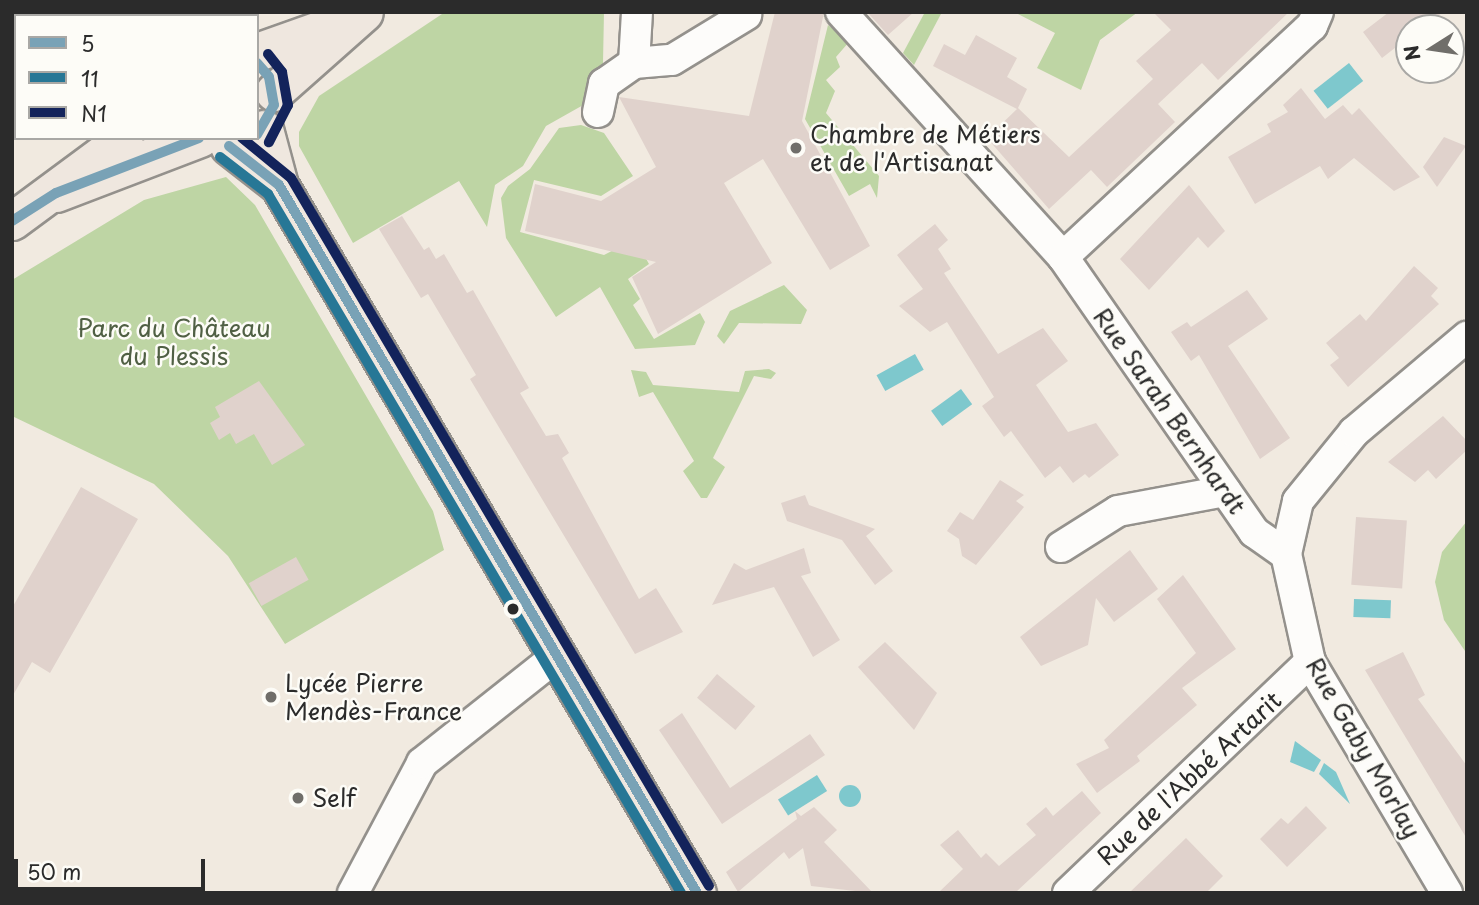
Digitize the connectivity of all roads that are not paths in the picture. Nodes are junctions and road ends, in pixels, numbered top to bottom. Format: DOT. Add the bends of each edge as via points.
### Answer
graph roads {
  1 [pos="637,12"];
  2 [pos="841,12"];
  3 [pos="1318,12"];
  4 [pos="746,13"];
  5 [pos="360,15"];
  6 [pos="259,51"];
  7 [pos="634,63"];
  8 [pos="266,78"];
  9 [pos="598,112"];
  10 [pos="122,140"];
  11 [pos="224,140"];
  12 [pos="237,140"];
  13 [pos="56,193"];
  14 [pos="12,221"];
  15 [pos="1063,257"];
  16 [pos="1467,337"];
  17 [pos="1225,491"];
  18 [pos="1061,547"];
  19 [pos="1286,554"];
  20 [pos="558,656"];
  21 [pos="1310,663"];
  22 [pos="353,893"];
  23 [pos="697,893"];
  24 [pos="1068,893"];
  25 [pos="1447,893"];
  1 -- 7 [label="street"];
  2 -- 15 [label="street, Rue Sarah Bernhardt"];
  3 -- 15 [label="street" via="1312,26"];
  4 -- 7 [label="street" via="672,60"];
  5 -- 6 [label="main road"];
  5 -- 8 [label="main road"];
  7 -- 9 [label="street" via="604,84"];
  10 -- 13 [label="main road"];
  11 -- 13 [label="main road"];
  12 -- 20 [label="main road" via="279,185"];
  13 -- 14 [label="main road"];
  15 -- 17 [label="street, Rue Sarah Bernhardt"];
  16 -- 19 [label="street, Rue Gaby Morlay" via="1354,432 1298,501"];
  17 -- 18 [label="street" via="1118,511"];
  17 -- 19 [label="street, Rue Sarah Bernhardt" via="1254,532"];
  19 -- 21 [label="street, Rue Gaby Morlay"];
  20 -- 22 [label="street" via="422,764"];
  20 -- 23 [label="main road"];
  21 -- 24 [label="street, Rue de l'Abbé Artarit"];
  21 -- 25 [label="street, Rue Gaby Morlay"];
}
